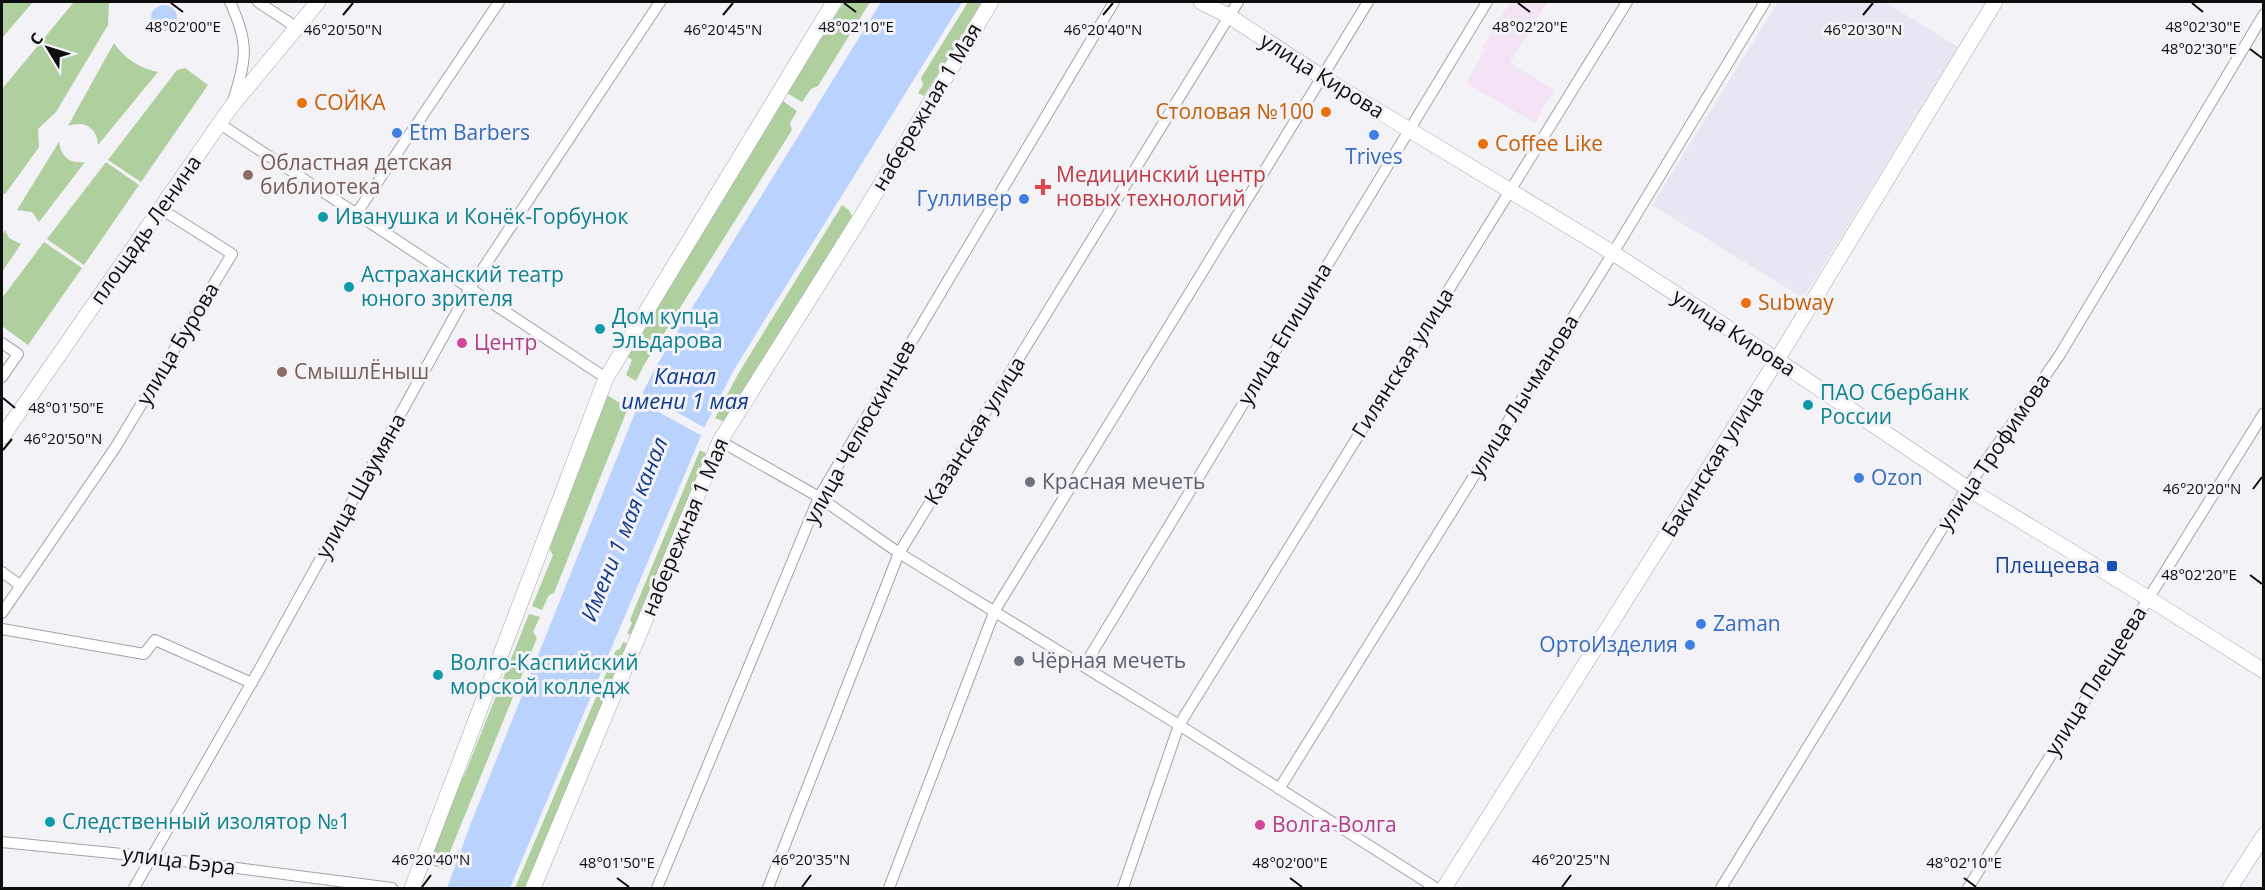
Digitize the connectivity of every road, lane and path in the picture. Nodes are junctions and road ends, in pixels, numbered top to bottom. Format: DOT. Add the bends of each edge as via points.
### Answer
graph roads {
  1 [pos="230,2"];
  2 [pos="258,2"];
  3 [pos="318,2"];
  4 [pos="499,2"];
  5 [pos="660,2"];
  6 [pos="834,2"];
  7 [pos="991,2"];
  8 [pos="1114,2"];
  9 [pos="1201,2"];
  10 [pos="1238,2"];
  11 [pos="1368,2"];
  12 [pos="1487,2"];
  13 [pos="1627,2"];
  14 [pos="1765,2"];
  15 [pos="1995,2"];
  16 [pos="2264,14"];
  17 [pos="1229,16"];
  18 [pos="296,27"];
  19 [pos="1322,77"];
  20 [pos="231,107"];
  21 [pos="220,124"];
  22 [pos="1408,130"];
  23 [pos="1509,190"];
  24 [pos="160,209"];
  25 [pos="356,214"];
  26 [pos="1613,253"];
  27 [pos="470,288"];
  28 [pos="2,343"];
  29 [pos="1777,360"];
  30 [pos="2,377"];
  31 [pos="606,378"];
  32 [pos="2264,413"];
  33 [pos="2,437"];
  34 [pos="720,441"];
  35 [pos="1967,488"];
  36 [pos="819,497"];
  37 [pos="899,553"];
  38 [pos="2,572"];
  39 [pos="21,585"];
  40 [pos="2148,598"];
  41 [pos="995,610"];
  42 [pos="2,613"];
  43 [pos="2,629"];
  44 [pos="1084,666"];
  45 [pos="2264,670"];
  46 [pos="252,683"];
  47 [pos="1179,725"];
  48 [pos="1279,789"];
  49 [pos="2264,835"];
  50 [pos="2,842"];
  51 [pos="152,857"];
  52 [pos="134,888"];
  53 [pos="392,888"];
  54 [pos="412,888"];
  55 [pos="533,888"];
  56 [pos="657,888"];
  57 [pos="768,888"];
  58 [pos="889,888"];
  59 [pos="1123,888"];
  60 [pos="1436,888"];
  61 [pos="1444,888"];
  62 [pos="1721,888"];
  63 [pos="1968,888"];
  64 [pos="2230,888"];
  1 -- 20 [label="street" via="246,49"];
  2 -- 18 [label="street"];
  3 -- 18 [label="main road, площадь Ленина"];
  4 -- 25 [label="street"];
  5 -- 27 [label="street, улица Шаумяна"];
  6 -- 31 [label="main road"];
  7 -- 34 [label="main road, набережная 1 Мая"];
  8 -- 36 [label="street, улица Челюскинцев"];
  9 -- 17 [label="main road, улица Кирова"];
  10 -- 17 [label="street, Казанская улица"];
  11 -- 19 [label="street"];
  12 -- 22 [label="street, улица Епишина"];
  13 -- 23 [label="street, Гилянская улица"];
  14 -- 26 [label="street, улица Лычманова"];
  15 -- 29 [label="main road, Бакинская улица"];
  16 -- 35 [label="street, улица Трофимова" via="2059,356"];
  17 -- 19 [label="main road, улица Кирова"];
  17 -- 37 [label="street, Казанская улица"];
  18 -- 20 [label="main road, площадь Ленина"];
  19 -- 22 [label="main road, улица Кирова"];
  19 -- 41 [label="street"];
  20 -- 21 [label="main road, площадь Ленина"];
  21 -- 24 [label="main road, площадь Ленина"];
  21 -- 25 [label="street"];
  22 -- 23 [label="main road, улица Кирова"];
  22 -- 44 [label="street, улица Епишина"];
  23 -- 26 [label="main road, улица Кирова"];
  23 -- 47 [label="street, Гилянская улица"];
  24 -- 33 [label="main road, площадь Ленина"];
  24 -- 39 [label="street, улица Бурова" via="232,254 115,448"];
  25 -- 27 [label="street"];
  26 -- 29 [label="main road, улица Кирова"];
  26 -- 48 [label="street, улица Лычманова"];
  27 -- 31 [label="street"];
  27 -- 46 [label="street, улица Шаумяна"];
  28 -- 30 [label="street" via="18,354"];
  29 -- 35 [label="main road, улица Кирова"];
  29 -- 61 [label="main road, Бакинская улица"];
  31 -- 54 [label="main road"];
  32 -- 40 [label="street, улица Плещеева"];
  34 -- 36 [label="street"];
  34 -- 55 [label="main road, набережная 1 Мая"];
  35 -- 40 [label="main road, улица Кирова"];
  35 -- 62 [label="street, улица Трофимова"];
  36 -- 37 [label="street"];
  36 -- 56 [label="street, улица Челюскинцев"];
  37 -- 41 [label="street"];
  37 -- 57 [label="street, Казанская улица"];
  38 -- 39 [label="street"];
  39 -- 42 [label="street, улица Бурова"];
  40 -- 45 [label="main road, улица Кирова"];
  40 -- 63 [label="street, улица Плещеева"];
  41 -- 44 [label="street"];
  41 -- 58 [label="street"];
  43 -- 46 [label="street" via="144,654 155,640"];
  44 -- 47 [label="street"];
  46 -- 51 [label="street, улица Шаумяна"];
  47 -- 48 [label="street"];
  47 -- 59 [label="street, Гилянская улица"];
  48 -- 60 [label="street"];
  49 -- 64 [label="main road"];
  50 -- 51 [label="street, улица Бэра"];
  51 -- 52 [label="street, улица Шаумяна"];
  51 -- 53 [label="street, улица Бэра"];
}
